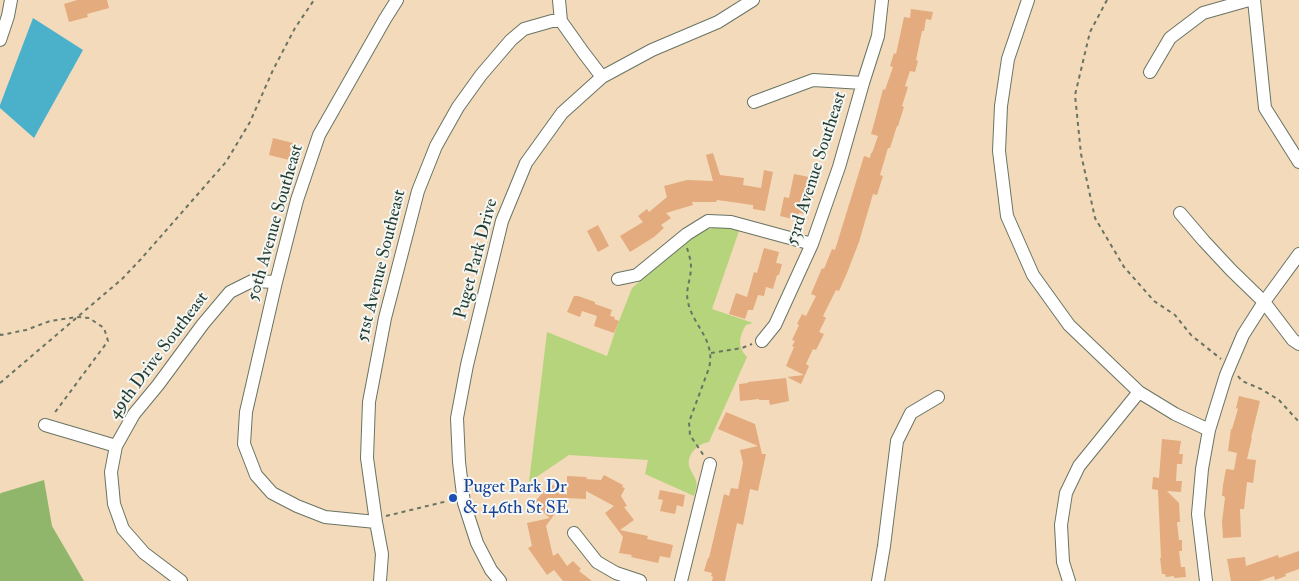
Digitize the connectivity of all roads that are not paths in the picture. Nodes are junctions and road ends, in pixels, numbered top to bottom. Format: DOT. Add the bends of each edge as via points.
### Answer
graph roads {
  1 [pos="11,0"];
  2 [pos="397,0"];
  3 [pos="559,0"];
  4 [pos="753,0"];
  5 [pos="882,0"];
  6 [pos="1028,0"];
  7 [pos="1249,0"];
  8 [pos="1254,0"];
  9 [pos="561,21"];
  10 [pos="0,40"];
  11 [pos="1150,72"];
  12 [pos="602,77"];
  13 [pos="863,83"];
  14 [pos="754,102"];
  15 [pos="1299,162"];
  16 [pos="1180,212"];
  17 [pos="812,244"];
  18 [pos="1299,254"];
  19 [pos="618,279"];
  20 [pos="276,282"];
  21 [pos="1264,302"];
  22 [pos="762,341"];
  23 [pos="1299,344"];
  24 [pos="1139,392"];
  25 [pos="938,397"];
  26 [pos="45,425"];
  27 [pos="1208,430"];
  28 [pos="116,446"];
  29 [pos="710,464"];
  30 [pos="376,520"];
  31 [pos="574,533"];
  32 [pos="181,581"];
  33 [pos="380,581"];
  34 [pos="500,581"];
  35 [pos="640,581"];
  36 [pos="681,581"];
  37 [pos="878,581"];
  38 [pos="1069,581"];
  39 [pos="1206,581"];
  1 -- 10 [label="street"];
  2 -- 20 [label="street, 50th Avenue Southeast" via="319,135 297,200"];
  3 -- 9 [label="street"];
  4 -- 12 [label="street, Puget Park Drive" via="718,22 652,50"];
  5 -- 13 [label="street, 53rd Avenue Southeast" via="878,36"];
  6 -- 24 [label="street" via="1008,59 1001,106 999,151 1007,216 1033,275 1069,325"];
  7 -- 11 [label="street" via="1204,13 1170,38"];
  8 -- 15 [label="street" via="1265,108"];
  9 -- 12 [label="street"];
  9 -- 30 [label="street, 51st Avenue Southeast" via="524,28 481,75 436,146 418,191 385,318 369,402 367,458"];
  12 -- 34 [label="street, Puget Park Drive" via="562,113 526,163 502,221 467,365 457,418 464,498 476,543"];
  13 -- 14 [label="street" via="813,80"];
  13 -- 17 [label="street, 53rd Avenue Southeast"];
  16 -- 21 [label="street" via="1224,263"];
  17 -- 19 [label="street" via="731,222 708,221 636,275"];
  17 -- 22 [label="street, 53rd Avenue Southeast" via="775,324"];
  18 -- 21 [label="street"];
  20 -- 28 [label="street, 49th Drive Southeast" via="252,282 230,292 134,414"];
  20 -- 30 [label="street, 50th Avenue Southeast" via="246,412 244,444 256,475 272,493 325,517"];
  21 -- 23 [label="street"];
  21 -- 27 [label="street" via="1243,335 1229,366"];
  24 -- 27 [label="street"];
  24 -- 38 [label="street" via="1079,466 1066,493 1061,524 1063,562"];
  25 -- 37 [label="street" via="911,413 897,441"];
  26 -- 28 [label="street"];
  27 -- 39 [label="street" via="1198,514"];
  28 -- 32 [label="street, 49th Drive Southeast" via="111,472 114,504 123,529 144,553"];
  29 -- 36 [label="street"];
  30 -- 33 [label="street, 51st Avenue Southeast" via="382,554"];
  31 -- 35 [label="street" via="597,562"];
}
